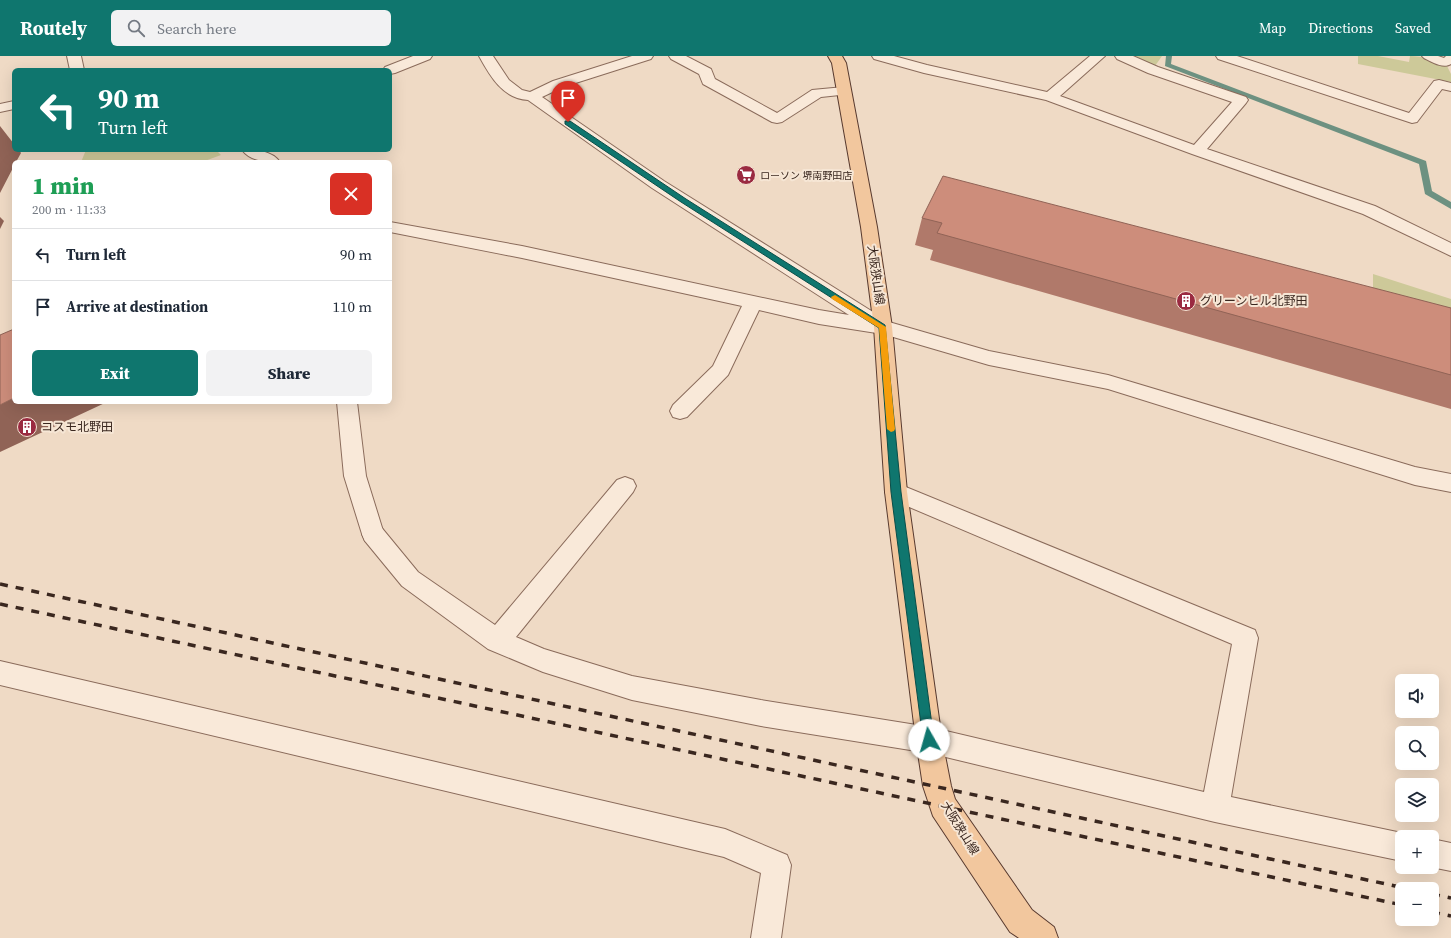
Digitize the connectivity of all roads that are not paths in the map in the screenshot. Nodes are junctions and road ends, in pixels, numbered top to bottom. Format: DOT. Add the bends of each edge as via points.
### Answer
graph roads {
  1 [pos="74,56"];
  2 [pos="425,56"];
  3 [pos="486,56"];
  4 [pos="646,56"];
  5 [pos="676,56"];
  6 [pos="835,56"];
  7 [pos="879,56"];
  8 [pos="1098,56"];
  9 [pos="1122,56"];
  10 [pos="1223,56"];
  11 [pos="1428,56"];
  12 [pos="1451,57"];
  13 [pos="928,62"];
  14 [pos="390,66"];
  15 [pos="77,68"];
  16 [pos="1451,87"];
  17 [pos="844,91"];
  18 [pos="532,96"];
  19 [pos="1050,97"];
  20 [pos="12,105"];
  21 [pos="0,108"];
  22 [pos="1197,151"];
  23 [pos="254,152"];
  24 [pos="268,160"];
  25 [pos="392,227"];
  26 [pos="1451,250"];
  27 [pos="753,302"];
  28 [pos="883,327"];
  29 [pos="346,404"];
  30 [pos="680,411"];
  31 [pos="1451,483"];
  32 [pos="625,486"];
  33 [pos="896,492"];
  34 [pos="497,641"];
  35 [pos="0,673"];
  36 [pos="929,740"];
  37 [pos="1216,808"];
  38 [pos="1395,846"];
  39 [pos="1439,854"];
  40 [pos="1451,857"];
  41 [pos="766,938"];
  42 [pos="1043,938"];
  1 -- 15 [label="street"];
  2 -- 14 [label="street"];
  3 -- 18 [label="street" via="494,73 504,84 523,97"];
  4 -- 18 [label="street" via="558,84"];
  5 -- 17 [label="street" via="706,72 708,81 777,119 816,93"];
  6 -- 17 [label="main road, 大阪狭山線" via="839,63"];
  7 -- 13 [label="street"];
  8 -- 19 [label="street"];
  9 -- 22 [label="street" via="1153,70 1241,100"];
  10 -- 16 [label="street" via="1412,119 1439,84"];
  11 -- 12 [label="lane" via="1446,63"];
  13 -- 19 [label="street"];
  17 -- 28 [label="main road, 大阪狭山線" via="869,227"];
  18 -- 28 [label="street" via="684,201"];
  19 -- 22 [label="street"];
  20 -- 21 [label="street"];
  22 -- 26 [label="street" via="1369,210"];
  23 -- 24 [label="street"];
  25 -- 27 [label="street" via="522,252"];
  27 -- 28 [label="street" via="818,317"];
  27 -- 30 [label="street" via="721,370"];
  28 -- 31 [label="street" via="988,358 1108,382 1415,476"];
  28 -- 33 [label="main road, 大阪狭山線"];
  29 -- 34 [label="street" via="355,476 373,534 410,579"];
  32 -- 34 [label="street"];
  33 -- 36 [label="main road, 大阪狭山線"];
  33 -- 37 [label="street" via="1246,638"];
  34 -- 36 [label="street" via="543,660 632,688 761,713"];
  35 -- 41 [label="street" via="725,844 777,865"];
  36 -- 37 [label="street"];
  36 -- 42 [label="main road, 大阪狭山線" via="943,806 1022,920"];
  37 -- 38 [label="street"];
  39 -- 40 [label="street"];
}
